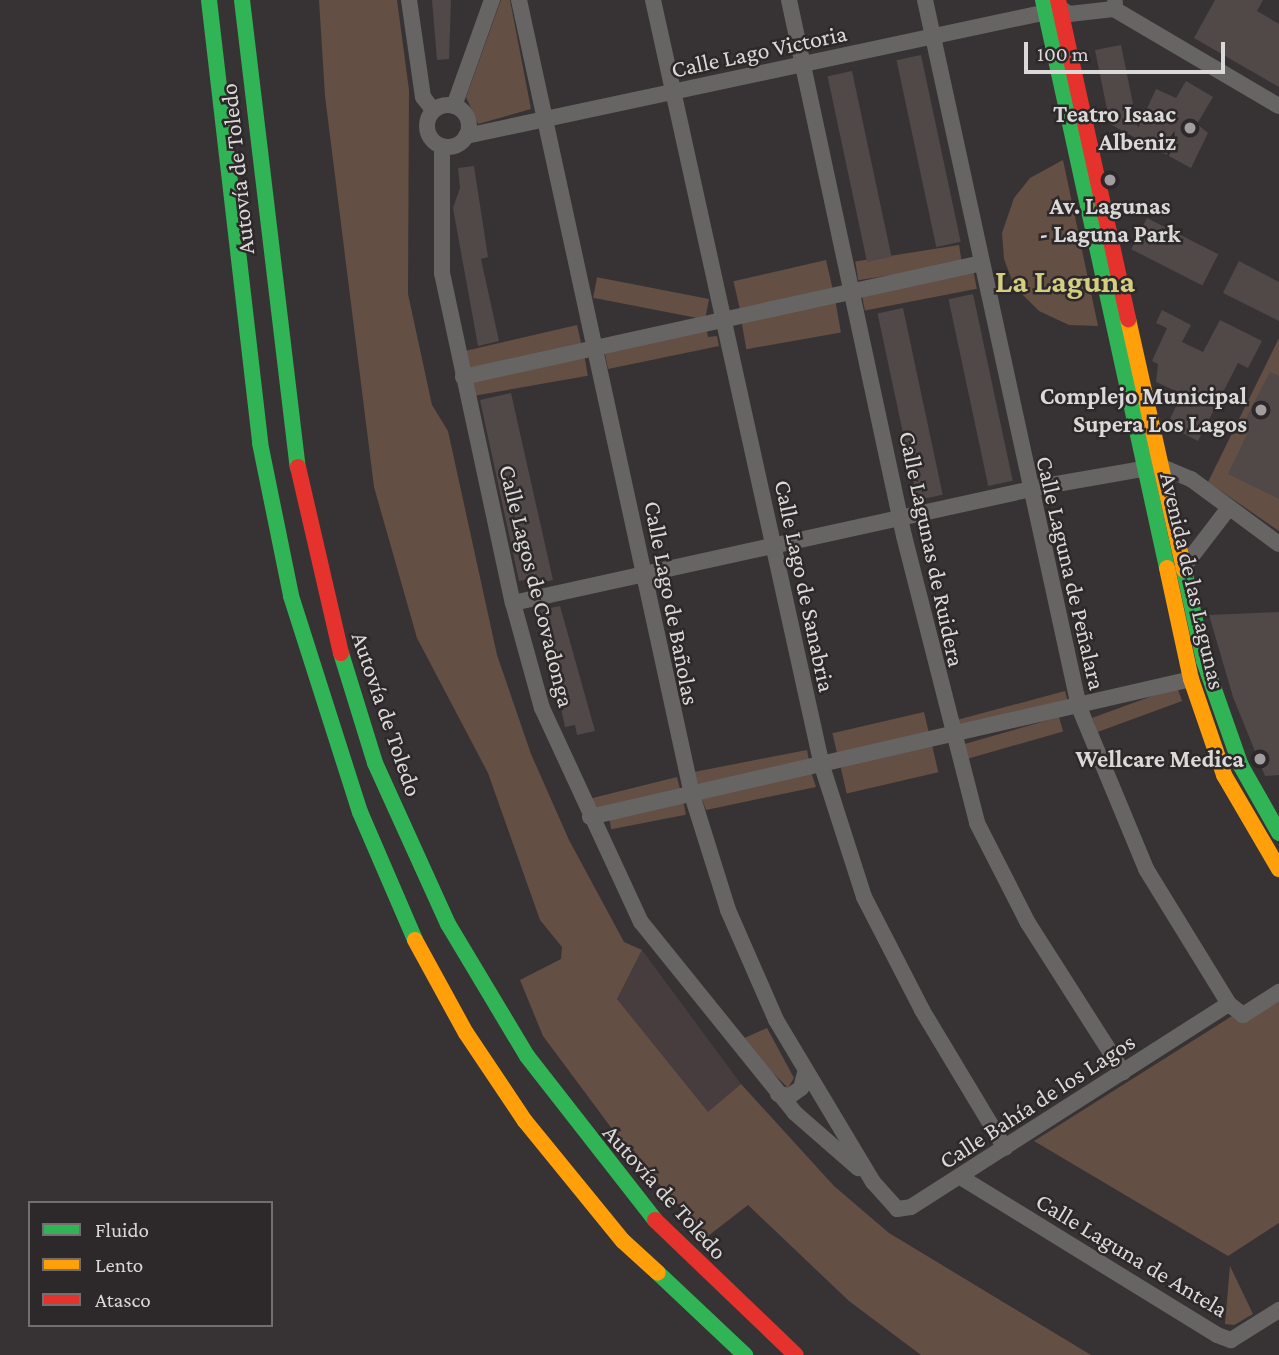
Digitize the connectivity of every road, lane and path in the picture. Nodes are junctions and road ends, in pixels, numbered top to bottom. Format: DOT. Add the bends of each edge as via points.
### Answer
graph roads {
  1 [pos="209,0"];
  2 [pos="242,0"];
  3 [pos="409,0"];
  4 [pos="492,0"];
  5 [pos="519,0"];
  6 [pos="653,0"];
  7 [pos="789,0"];
  8 [pos="925,0"];
  9 [pos="1113,3"];
  10 [pos="1055,4"];
  11 [pos="932,37"];
  12 [pos="801,65"];
  13 [pos="673,94"];
  14 [pos="454,106"];
  15 [pos="1279,106"];
  16 [pos="433,110"];
  17 [pos="544,121"];
  18 [pos="466,136"];
  19 [pos="442,147"];
  20 [pos="982,263"];
  21 [pos="855,291"];
  22 [pos="723,320"];
  23 [pos="597,346"];
  24 [pos="463,377"];
  25 [pos="1160,466"];
  26 [pos="1143,468"];
  27 [pos="1029,489"];
  28 [pos="1228,509"];
  29 [pos="900,517"];
  30 [pos="1279,544"];
  31 [pos="772,545"];
  32 [pos="1182,569"];
  33 [pos="643,573"];
  34 [pos="513,603"];
  35 [pos="1191,679"];
  36 [pos="1079,707"];
  37 [pos="951,738"];
  38 [pos="822,766"];
  39 [pos="692,794"];
  40 [pos="590,817"];
  41 [pos="1279,833"];
  42 [pos="1279,869"];
  43 [pos="1279,992"];
  44 [pos="1229,1004"];
  45 [pos="1123,1072"];
  46 [pos="805,1073"];
  47 [pos="778,1094"];
  48 [pos="1005,1148"];
  49 [pos="962,1178"];
  50 [pos="873,1181"];
  51 [pos="623,1241"];
  52 [pos="1279,1310"];
  53 [pos="1228,1348"];
  54 [pos="723,1355"];
  55 [pos="745,1355"];
  56 [pos="796,1355"];
  1 -- 51 [label="main road, Autovía de Toledo" via="260,443 291,596 325,713 385,875 466,1033 525,1121"];
  2 -- 56 [label="main road, Autovía de Toledo" via="284,384 304,502 339,649 375,763 447,924 527,1056 597,1153 678,1246"];
  3 -- 16 [label="street" via="423,97"];
  4 -- 14 [label="street"];
  5 -- 17 [label="street, Calle Lago de Bañolas"];
  6 -- 13 [label="street, Calle Lago de Sanabria"];
  7 -- 12 [label="street, Calle Lagunas de Ruidera"];
  8 -- 11 [label="street, Calle Laguna de Peñalara"];
  9 -- 10 [label="street, Calle Lago Victoria" via="1069,14"];
  9 -- 15 [label="street"];
  10 -- 11 [label="street, Calle Lago Victoria"];
  10 -- 25 [label="main road, Avenida de las Lagunas"];
  10 -- 26 [label="main road, Avenida de las Lagunas"];
  11 -- 12 [label="street, Calle Lago Victoria"];
  11 -- 20 [label="street, Calle Laguna de Peñalara"];
  12 -- 13 [label="street, Calle Lago Victoria"];
  12 -- 21 [label="street, Calle Lagunas de Ruidera"];
  13 -- 17 [label="street, Calle Lago Victoria"];
  13 -- 22 [label="street, Calle Lago de Sanabria"];
  14 -- 16 [label="street"];
  14 -- 18 [label="street" via="466,115"];
  16 -- 19 [label="street" via="426,127"];
  17 -- 18 [label="street, Calle Lago Victoria"];
  17 -- 23 [label="street, Calle Lago de Bañolas"];
  18 -- 19 [label="street" via="456,146"];
  19 -- 24 [label="street, Calle Lagos de Covadonga" via="440,257"];
  20 -- 21 [label="street"];
  20 -- 27 [label="street, Calle Laguna de Peñalara"];
  21 -- 22 [label="street"];
  21 -- 29 [label="street, Calle Lagunas de Ruidera"];
  22 -- 23 [label="street"];
  22 -- 31 [label="street, Calle Lago de Sanabria"];
  23 -- 24 [label="street"];
  23 -- 33 [label="street, Calle Lago de Bañolas"];
  24 -- 34 [label="street, Calle Lagos de Covadonga"];
  25 -- 26 [label="street"];
  25 -- 28 [label="street" via="1191,480"];
  25 -- 32 [label="main road, Avenida de las Lagunas"];
  26 -- 27 [label="street"];
  26 -- 35 [label="main road, Avenida de las Lagunas"];
  27 -- 29 [label="street"];
  27 -- 36 [label="street, Calle Laguna de Peñalara"];
  28 -- 30 [label="street"];
  28 -- 32 [label="street"];
  29 -- 31 [label="street"];
  29 -- 37 [label="street, Calle Lagunas de Ruidera"];
  31 -- 33 [label="street"];
  31 -- 38 [label="street, Calle Lago de Sanabria"];
  32 -- 41 [label="main road, Avenida de las Lagunas" via="1213,692 1241,766"];
  33 -- 34 [label="street"];
  33 -- 39 [label="street, Calle Lago de Bañolas"];
  34 -- 40 [label="street, Calle Lagos de Covadonga" via="542,708"];
  35 -- 36 [label="street"];
  35 -- 42 [label="main road, Avenida de las Lagunas" via="1224,775"];
  36 -- 37 [label="street"];
  36 -- 44 [label="street, Calle Laguna de Peñalara" via="1146,869"];
  37 -- 38 [label="street"];
  37 -- 45 [label="street, Calle Lagunas de Ruidera" via="977,823 1024,916"];
  38 -- 39 [label="street"];
  38 -- 48 [label="street, Calle Lago de Sanabria" via="864,898 922,1010"];
  39 -- 40 [label="street"];
  39 -- 46 [label="street, Calle Lago de Bañolas" via="728,910"];
  40 -- 47 [label="street, Calle Lagos de Covadonga" via="640,922"];
  43 -- 44 [label="street" via="1243,1014"];
  44 -- 45 [label="street, Calle Bahía de los Lagos"];
  45 -- 48 [label="street, Calle Bahía de los Lagos"];
  46 -- 47 [label="street" via="801,1088 790,1096"];
  46 -- 50 [label="street, Calle Lago de Bañolas"];
  47 -- 50 [label="street, Calle Lagos de Covadonga"];
  48 -- 49 [label="street, Calle Bahía de los Lagos"];
  49 -- 50 [label="street, Calle Bahía de los Lagos" via="897,1209"];
  49 -- 53 [label="street, Calle Laguna de Antela"];
  51 -- 54 [label="main road"];
  51 -- 55 [label="main road, Autovía de Toledo"];
  52 -- 53 [label="street, Calle Laguna de Antela"];
}
